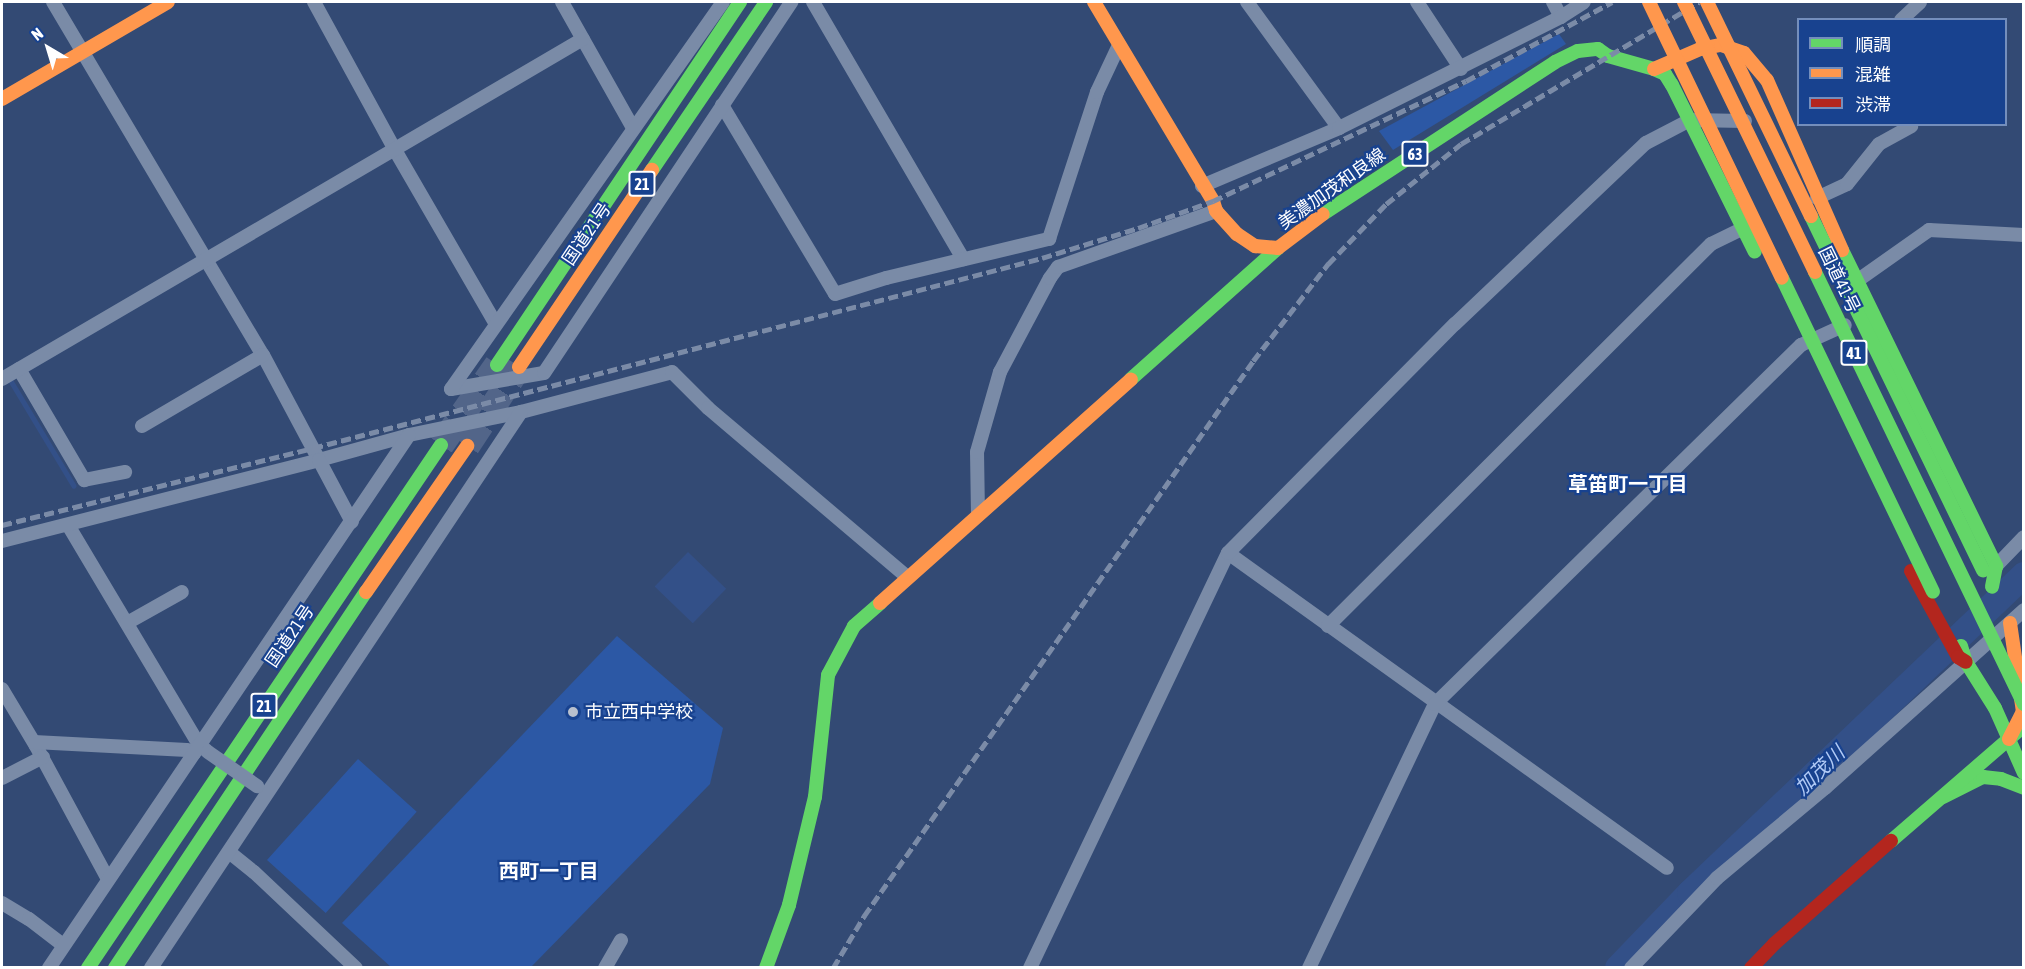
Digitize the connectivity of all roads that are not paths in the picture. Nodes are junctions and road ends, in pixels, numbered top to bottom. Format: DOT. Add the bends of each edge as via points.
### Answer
graph roads {
  1 [pos="53,2"];
  2 [pos="168,2"];
  3 [pos="314,2"];
  4 [pos="562,2"];
  5 [pos="723,2"];
  6 [pos="740,2"];
  7 [pos="765,2"];
  8 [pos="791,2"];
  9 [pos="813,2"];
  10 [pos="1094,2"];
  11 [pos="1247,2"];
  12 [pos="1418,2"];
  13 [pos="1553,2"];
  14 [pos="1584,2"];
  15 [pos="1649,2"];
  16 [pos="1684,2"];
  17 [pos="1692,2"];
  18 [pos="1707,2"];
  19 [pos="1920,2"];
  20 [pos="1561,17"];
  21 [pos="1903,18"];
  22 [pos="583,39"];
  23 [pos="1119,45"];
  24 [pos="83,51"];
  25 [pos="1461,69"];
  26 [pos="1654,69"];
  27 [pos="2,99"];
  28 [pos="722,105"];
  29 [pos="1690,120"];
  30 [pos="1792,120"];
  31 [pos="1911,126"];
  32 [pos="633,128"];
  33 [pos="1339,129"];
  34 [pos="395,150"];
  35 [pos="1202,186"];
  36 [pos="1819,203"];
  37 [pos="1216,211"];
  38 [pos="1747,235"];
  39 [pos="2024,235"];
  40 [pos="1278,248"];
  41 [pos="963,259"];
  42 [pos="206,260"];
  43 [pos="1857,282"];
  44 [pos="1871,312"];
  45 [pos="1785,314"];
  46 [pos="496,324"];
  47 [pos="1801,345"];
  48 [pos="263,355"];
  49 [pos="497,365"];
  50 [pos="519,367"];
  51 [pos="19,369"];
  52 [pos="2,379"];
  53 [pos="521,411"];
  54 [pos="142,426"];
  55 [pos="409,435"];
  56 [pos="466,446"];
  57 [pos="319,460"];
  58 [pos="125,472"];
  59 [pos="430,497"];
  60 [pos="978,515"];
  61 [pos="352,522"];
  62 [pos="68,525"];
  63 [pos="2024,537"];
  64 [pos="2,541"];
  65 [pos="1228,553"];
  66 [pos="1989,568"];
  67 [pos="907,577"];
  68 [pos="182,592"];
  69 [pos="2024,610"];
  70 [pos="127,623"];
  71 [pos="2010,623"];
  72 [pos="1944,625"];
  73 [pos="1328,626"];
  74 [pos="2024,632"];
  75 [pos="2024,650"];
  76 [pos="1963,658"];
  77 [pos="2024,685"];
  78 [pos="2,689"];
  79 [pos="1435,704"];
  80 [pos="2024,704"];
  81 [pos="2024,726"];
  82 [pos="2009,739"];
  83 [pos="34,742"];
  84 [pos="200,750"];
  85 [pos="43,757"];
  86 [pos="2024,773"];
  87 [pos="2,778"];
  88 [pos="2024,788"];
  89 [pos="262,790"];
  90 [pos="1943,796"];
  91 [pos="151,849"];
  92 [pos="229,852"];
  93 [pos="1667,868"];
  94 [pos="108,879"];
  95 [pos="2,903"];
  96 [pos="621,940"];
  97 [pos="63,945"];
  98 [pos="353,967"];
  99 [pos="1752,967"];
  100 [pos="49,968"];
  101 [pos="88,968"];
  102 [pos="114,968"];
  103 [pos="132,968"];
  104 [pos="151,968"];
  105 [pos="605,968"];
  106 [pos="766,968"];
  107 [pos="1030,968"];
  108 [pos="1309,968"];
  109 [pos="1630,968"];
  1 -- 24 [label="street"];
  2 -- 24 [label="main road"];
  3 -- 34 [label="street"];
  4 -- 22 [label="street"];
  5 -- 32 [label="street"];
  6 -- 49 [label="main road, 国道21号 / 21"];
  7 -- 50 [label="main road, 国道21号 / 21"];
  8 -- 28 [label="street"];
  9 -- 41 [label="street"];
  10 -- 23 [label="main road, 美濃加茂和良線"];
  11 -- 33 [label="street"];
  12 -- 25 [label="street"];
  13 -- 20 [label="street"];
  14 -- 20 [label="street"];
  15 -- 72 [label="main road, bridge" via="1934,592"];
  16 -- 80 [label="main road, 国道41号 / 41, bridge"];
  17 -- 77 [label="main road, 国道41号 / 41"];
  18 -- 66 [label="main road, bridge"];
  19 -- 21 [label="street"];
  20 -- 25 [label="street"];
  22 -- 32 [label="street"];
  22 -- 34 [label="street"];
  23 -- 35 [label="main road, 美濃加茂和良線"];
  23 -- 41 [label="street" via="1097,92 1048,239"];
  24 -- 27 [label="main road"];
  24 -- 42 [label="street"];
  25 -- 33 [label="street"];
  26 -- 29 [label="main road" via="1665,74"];
  26 -- 30 [label="main road" via="1700,49 1721,45 1744,53"];
  26 -- 40 [label="main road, 美濃加茂和良線 / 63" via="1608,56 1598,49 1570,54 1330,209"];
  28 -- 41 [label="street" via="832,293"];
  28 -- 46 [label="street" via="544,373 451,389"];
  29 -- 30 [label="street"];
  29 -- 38 [label="main road"];
  29 -- 65 [label="street" via="1653,138 1637,151 1455,324"];
  30 -- 36 [label="main road"];
  31 -- 36 [label="street" via="1879,144 1847,184"];
  32 -- 46 [label="street"];
  33 -- 35 [label="street"];
  34 -- 42 [label="street"];
  34 -- 46 [label="street"];
  35 -- 37 [label="main road, 美濃加茂和良線" via="1214,201"];
  36 -- 38 [label="street" via="1776,229"];
  36 -- 43 [label="main road"];
  37 -- 40 [label="main road, 美濃加茂和良線" via="1237,234 1255,246"];
  37 -- 60 [label="street" via="1058,267 1000,372 977,452"];
  38 -- 45 [label="main road"];
  38 -- 73 [label="street" via="1711,244"];
  39 -- 43 [label="street" via="1929,230"];
  40 -- 60 [label="main road"];
  42 -- 48 [label="street"];
  42 -- 51 [label="street"];
  43 -- 44 [label="main road"];
  43 -- 45 [label="street"];
  44 -- 47 [label="street"];
  44 -- 66 [label="main road" via="1905,375"];
  45 -- 47 [label="main road"];
  47 -- 72 [label="main road"];
  47 -- 79 [label="street"];
  48 -- 54 [label="street"];
  48 -- 57 [label="street"];
  51 -- 52 [label="street"];
  51 -- 58 [label="street" via="84,480"];
  53 -- 55 [label="street"];
  53 -- 67 [label="street" via="672,372 708,408"];
  53 -- 89 [label="street"];
  55 -- 57 [label="street"];
  55 -- 61 [label="street"];
  56 -- 59 [label="main road, 国道21号 / 21"];
  57 -- 61 [label="street"];
  57 -- 62 [label="street"];
  59 -- 102 [label="main road, 国道21号 / 21"];
  59 -- 103 [label="main road" via="343,648"];
  60 -- 67 [label="main road"];
  61 -- 84 [label="street"];
  62 -- 64 [label="street"];
  62 -- 70 [label="street"];
  63 -- 66 [label="street"];
  65 -- 73 [label="street"];
  65 -- 107 [label="street"];
  66 -- 71 [label="main road"];
  67 -- 106 [label="main road" via="854,626 828,675 815,797 789,905"];
  68 -- 70 [label="street"];
  69 -- 71 [label="street"];
  70 -- 84 [label="street"];
  71 -- 74 [label="main road"];
  71 -- 75 [label="main road"];
  71 -- 76 [label="street"];
  71 -- 82 [label="main road" via="2022,712"];
  72 -- 76 [label="main road"];
  73 -- 79 [label="street"];
  76 -- 82 [label="main road" via="1995,708"];
  76 -- 109 [label="street" via="1825,788 1717,878"];
  78 -- 83 [label="street"];
  79 -- 93 [label="street"];
  79 -- 108 [label="street"];
  81 -- 82 [label="main road"];
  82 -- 86 [label="main road"];
  82 -- 90 [label="main road"];
  83 -- 84 [label="street"];
  83 -- 85 [label="street"];
  84 -- 89 [label="street, bridge"];
  84 -- 94 [label="street"];
  85 -- 87 [label="street"];
  85 -- 94 [label="street"];
  88 -- 90 [label="main road" via="1983,777"];
  89 -- 92 [label="street"];
  90 -- 99 [label="main road"];
  91 -- 101 [label="main road, 国道21号 / 21" via="389,504 437,451"];
  92 -- 98 [label="street"];
  92 -- 104 [label="street"];
  94 -- 97 [label="street"];
  95 -- 97 [label="street"];
  96 -- 105 [label="street"];
  97 -- 100 [label="street"];
}
